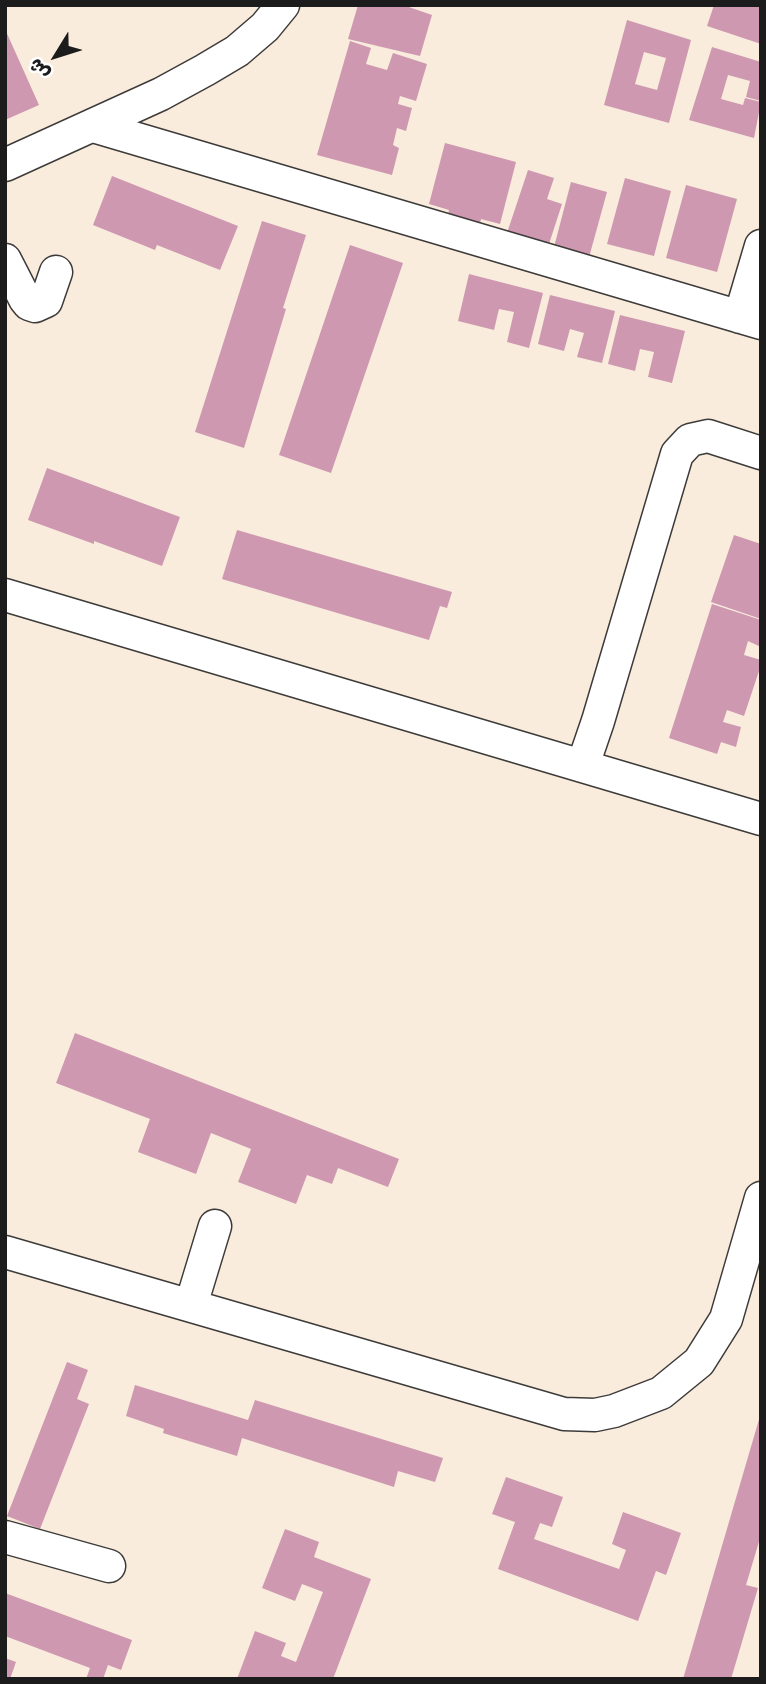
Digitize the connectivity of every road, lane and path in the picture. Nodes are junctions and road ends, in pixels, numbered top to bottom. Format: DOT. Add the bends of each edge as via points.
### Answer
graph roads {
  1 [pos="283,5"];
  2 [pos="93,126"];
  3 [pos="5,165"];
  4 [pos="761,246"];
  5 [pos="5,260"];
  6 [pos="56,272"];
  7 [pos="750,320"];
  8 [pos="761,453"];
  9 [pos="5,595"];
  10 [pos="583,765"];
  11 [pos="761,819"];
  12 [pos="761,1198"];
  13 [pos="215,1226"];
  14 [pos="5,1252"];
  15 [pos="191,1306"];
  16 [pos="5,1537"];
  17 [pos="109,1566"];
  1 -- 2 [label="street" via="237,51"];
  2 -- 3 [label="street"];
  2 -- 7 [label="street"];
  4 -- 7 [label="street"];
  5 -- 6 [label="street" via="25,299 35,306 46,301"];
  8 -- 10 [label="street" via="708,436 690,440 677,454"];
  9 -- 10 [label="street"];
  10 -- 11 [label="street"];
  12 -- 15 [label="street" via="726,1320 699,1362 661,1393 595,1415 565,1414"];
  13 -- 15 [label="street"];
  14 -- 15 [label="street"];
  16 -- 17 [label="street"];
}
